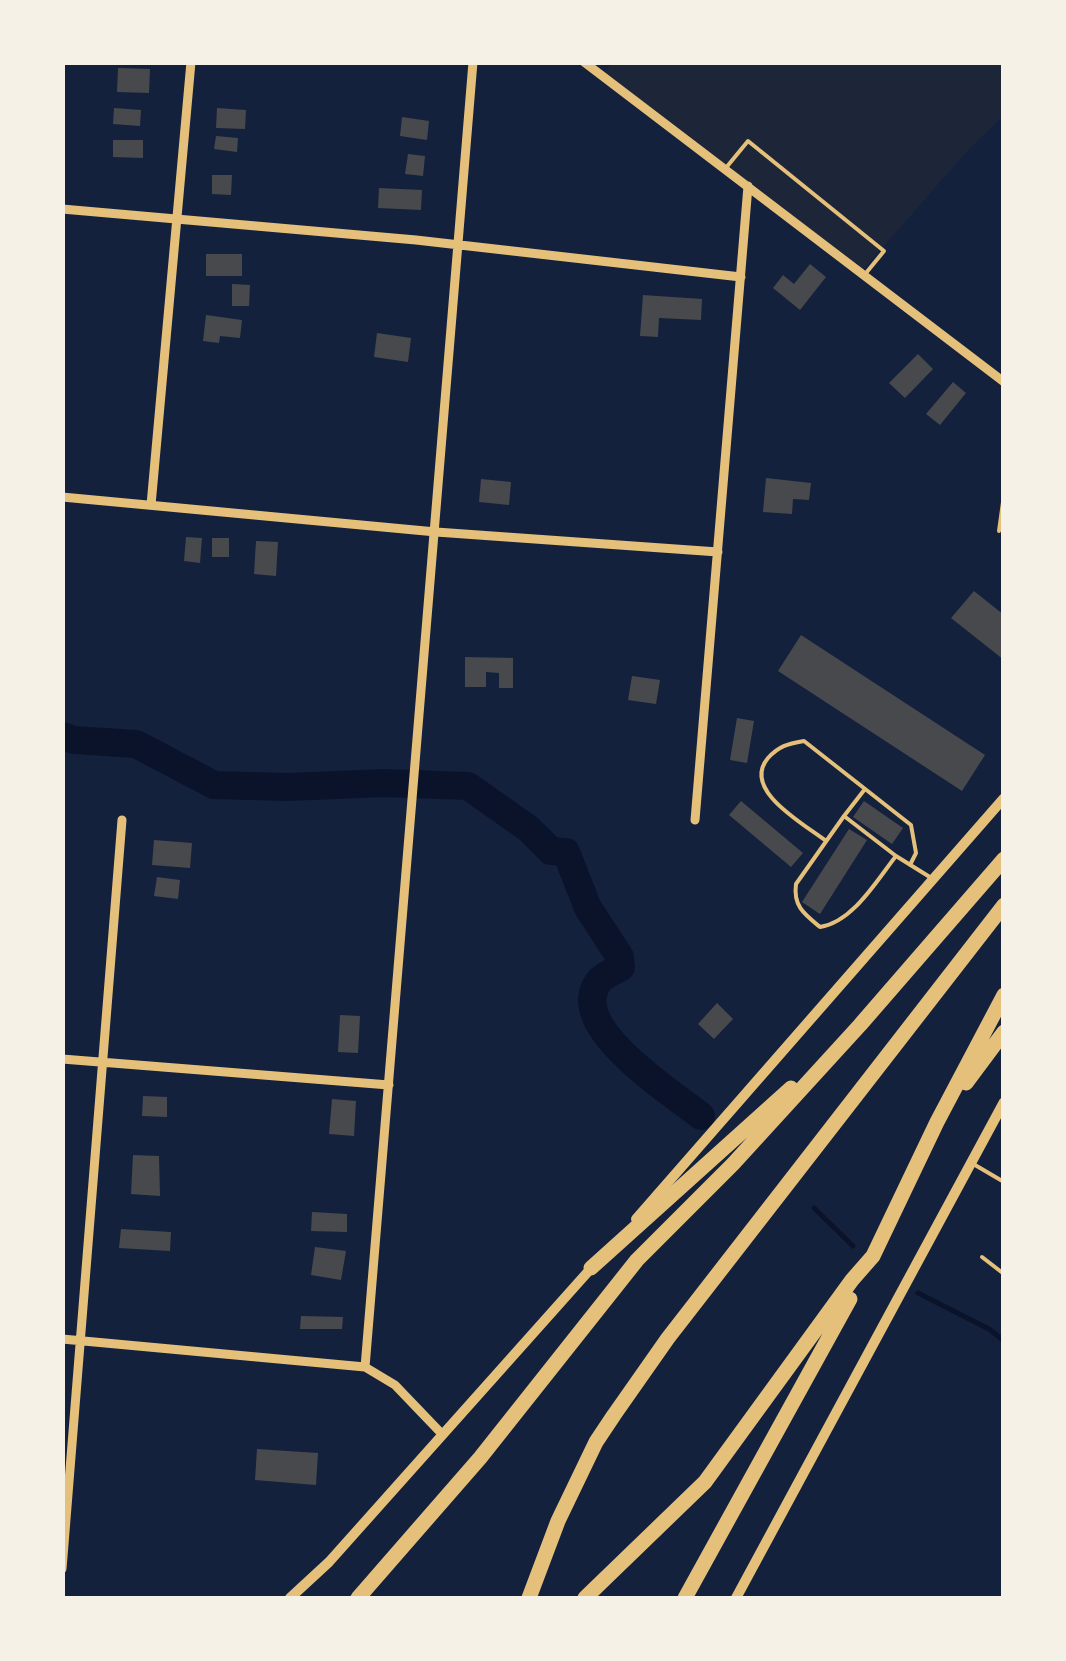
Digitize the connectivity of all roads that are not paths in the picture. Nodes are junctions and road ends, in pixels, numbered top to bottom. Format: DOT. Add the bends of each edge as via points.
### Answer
graph roads {
  1 [pos="191,62"];
  2 [pos="474,62"];
  3 [pos="584,62"];
  4 [pos="725,169"];
  5 [pos="748,186"];
  6 [pos="62,209"];
  7 [pos="177,219"];
  8 [pos="459,245"];
  9 [pos="864,276"];
  10 [pos="741,277"];
  11 [pos="1004,382"];
  12 [pos="1004,496"];
  13 [pos="62,497"];
  14 [pos="152,505"];
  15 [pos="999,531"];
  16 [pos="436,532"];
  17 [pos="718,552"];
  18 [pos="865,789"];
  19 [pos="1004,798"];
  20 [pos="844,816"];
  21 [pos="122,820"];
  22 [pos="695,820"];
  23 [pos="826,842"];
  24 [pos="896,856"];
  25 [pos="1004,859"];
  26 [pos="910,865"];
  27 [pos="933,879"];
  28 [pos="1004,905"];
  29 [pos="1004,995"];
  30 [pos="860,1025"];
  31 [pos="1004,1032"];
  32 [pos="62,1059"];
  33 [pos="101,1062"];
  34 [pos="389,1085"];
  35 [pos="1004,1102"];
  36 [pos="937,1122"];
  37 [pos="971,1162"];
  38 [pos="1004,1182"];
  39 [pos="874,1256"];
  40 [pos="982,1257"];
  41 [pos="591,1268"];
  42 [pos="1004,1274"];
  43 [pos="62,1338"];
  44 [pos="78,1340"];
  45 [pos="365,1367"];
  46 [pos="442,1433"];
  47 [pos="62,1569"];
  48 [pos="290,1598"];
  49 [pos="358,1598"];
  50 [pos="528,1598"];
  51 [pos="585,1598"];
  52 [pos="685,1598"];
  53 [pos="736,1598"];
  1 -- 7 [label="street"];
  2 -- 8 [label="street"];
  3 -- 4 [label="street"];
  4 -- 5 [label="street"];
  4 -- 9 [label="lane" via="748,140 884,251"];
  5 -- 9 [label="street"];
  5 -- 10 [label="street"];
  6 -- 7 [label="street"];
  7 -- 8 [label="street"];
  7 -- 14 [label="street"];
  8 -- 10 [label="street"];
  8 -- 16 [label="street"];
  9 -- 11 [label="street"];
  10 -- 17 [label="street"];
  12 -- 15 [label="lane"];
  13 -- 14 [label="street"];
  14 -- 16 [label="street"];
  16 -- 17 [label="street"];
  16 -- 34 [label="street"];
  17 -- 22 [label="street"];
  18 -- 20 [label="lane"];
  18 -- 23 [label="lane" via="804,741 781,745 764,763 760,779 766,792"];
  18 -- 26 [label="lane" via="911,825 916,853"];
  19 -- 27 [label="street"];
  20 -- 23 [label="lane"];
  20 -- 24 [label="lane"];
  21 -- 33 [label="street"];
  23 -- 24 [label="lane" via="794,897 820,927 856,905"];
  24 -- 26 [label="lane"];
  25 -- 30 [label="highway"];
  26 -- 27 [label="lane"];
  27 -- 41 [label="street"];
  28 -- 50 [label="highway" via="668,1338 596,1442"];
  29 -- 36 [label="highway"];
  30 -- 41 [label="highway"];
  30 -- 49 [label="highway" via="637,1260"];
  31 -- 36 [label="highway"];
  32 -- 33 [label="street"];
  33 -- 34 [label="street"];
  33 -- 44 [label="street"];
  34 -- 45 [label="street"];
  35 -- 37 [label="street"];
  36 -- 39 [label="highway"];
  37 -- 38 [label="lane"];
  37 -- 53 [label="street"];
  39 -- 51 [label="highway" via="706,1482"];
  39 -- 52 [label="highway"];
  40 -- 42 [label="lane"];
  41 -- 46 [label="street"];
  43 -- 44 [label="street"];
  44 -- 45 [label="street"];
  44 -- 47 [label="street"];
  45 -- 46 [label="street" via="395,1385"];
  46 -- 48 [label="street"];
}
